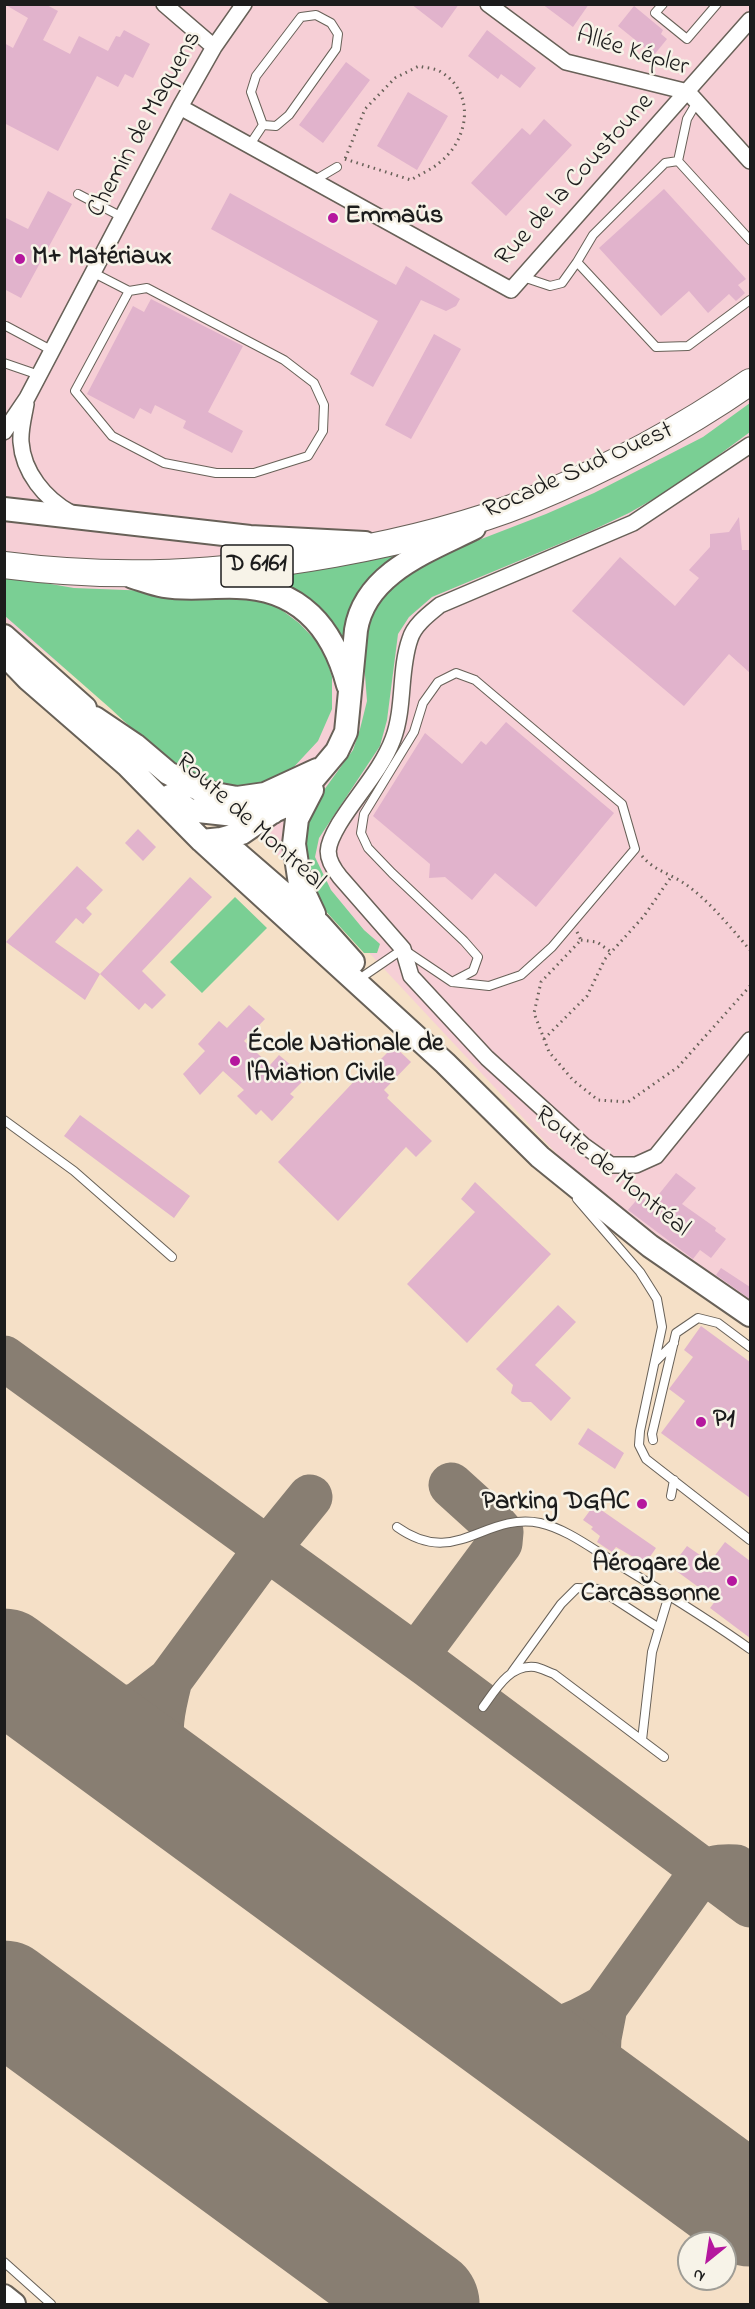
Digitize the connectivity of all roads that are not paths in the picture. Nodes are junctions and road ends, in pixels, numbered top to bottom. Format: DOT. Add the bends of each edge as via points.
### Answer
graph roads {
  1 [pos="164,4"];
  2 [pos="243,4"];
  3 [pos="488,4"];
  4 [pos="663,4"];
  5 [pos="717,4"];
  6 [pos="750,20"];
  7 [pos="214,47"];
  8 [pos="693,97"];
  9 [pos="180,107"];
  10 [pos="263,125"];
  11 [pos="249,146"];
  12 [pos="678,161"];
  13 [pos="750,161"];
  14 [pos="337,167"];
  15 [pos="313,181"];
  16 [pos="78,194"];
  17 [pos="122,217"];
  18 [pos="750,240"];
  19 [pos="577,262"];
  20 [pos="92,272"];
  21 [pos="523,277"];
  22 [pos="129,291"];
  23 [pos="750,300"];
  24 [pos="6,326"];
  25 [pos="51,350"];
  26 [pos="4,363"];
  27 [pos="39,375"];
  28 [pos="750,382"];
  29 [pos="27,398"];
  30 [pos="4,432"];
  31 [pos="750,445"];
  32 [pos="526,502"];
  33 [pos="4,508"];
  34 [pos="79,518"];
  35 [pos="390,544"];
  36 [pos="4,565"];
  37 [pos="123,574"];
  38 [pos="4,636"];
  39 [pos="4,654"];
  40 [pos="4,660"];
  41 [pos="28,679"];
  42 [pos="351,699"];
  43 [pos="95,718"];
  44 [pos="128,766"];
  45 [pos="324,767"];
  46 [pos="189,810"];
  47 [pos="274,811"];
  48 [pos="212,840"];
  49 [pos="319,924"];
  50 [pos="403,950"];
  51 [pos="365,975"];
  52 [pos="452,982"];
  53 [pos="750,1040"];
  54 [pos="445,1063"];
  55 [pos="4,1120"];
  56 [pos="540,1156"];
  57 [pos="172,1257"];
  58 [pos="750,1315"];
  59 [pos="659,1341"];
  60 [pos="674,1342"];
  61 [pos="750,1347"];
  62 [pos="663,1354"];
  63 [pos="654,1364"];
  64 [pos="668,1367"];
  65 [pos="654,1440"];
  66 [pos="674,1480"];
  67 [pos="671,1496"];
  68 [pos="397,1527"];
  69 [pos="750,1540"];
  70 [pos="669,1595"];
  71 [pos="659,1628"];
  72 [pos="750,1649"];
  73 [pos="512,1672"];
  74 [pos="483,1707"];
  75 [pos="642,1740"];
  76 [pos="664,1757"];
  77 [pos="4,2262"];
  78 [pos="4,2296"];
  79 [pos="14,2304"];
  80 [pos="51,2304"];
  1 -- 7 [label="street"];
  2 -- 7 [label="street, Chemin de Maquens"];
  3 -- 8 [label="street, Allée Képler" via="566,62"];
  4 -- 5 [label="lane" via="656,13 687,39"];
  6 -- 8 [label="street, Rue de la Coustoune"];
  7 -- 9 [label="street, Chemin de Maquens"];
  8 -- 12 [label="lane"];
  8 -- 13 [label="street, Allée Képler"];
  8 -- 21 [label="street, Rue de la Coustoune"];
  9 -- 11 [label="street, Rue de la Coustoune"];
  9 -- 17 [label="street, Chemin de Maquens"];
  10 -- 10 [label="lane" via="251,92 256,76 302,17 316,15 331,23 338,34 336,49 289,115 276,126"];
  10 -- 11 [label="lane"];
  11 -- 15 [label="street, Rue de la Coustoune"];
  12 -- 18 [label="lane"];
  12 -- 19 [label="lane" via="665,163 594,235"];
  14 -- 15 [label="lane"];
  15 -- 21 [label="street, Rue de la Coustoune" via="511,290"];
  16 -- 17 [label="lane"];
  17 -- 20 [label="street, Chemin de Maquens"];
  19 -- 21 [label="lane" via="562,283 550,286"];
  19 -- 23 [label="lane" via="656,347 688,346"];
  20 -- 22 [label="lane"];
  20 -- 25 [label="street, Chemin de Maquens"];
  22 -- 22 [label="lane" via="75,391 112,436 164,463 216,473 254,473 308,456 323,431 324,405 314,383 284,360 147,288"];
  24 -- 25 [label="lane"];
  25 -- 27 [label="street, Chemin de Maquens"];
  26 -- 27 [label="lane"];
  27 -- 29 [label="street, Chemin de Maquens"];
  28 -- 32 [label="main road, Rocade Sud Ouest / D 6161" via="657,441"];
  29 -- 30 [label="street, Chemin de Maquens"];
  29 -- 34 [label="street, Chemin de Maquens" via="21,441 25,463 40,489 56,505"];
  31 -- 50 [label="street" via="633,523 440,605 410,637 393,738 328,846 331,866"];
  32 -- 35 [label="main road, Rocade Sud Ouest / D 6161"];
  32 -- 42 [label="main road" via="413,559 378,584 358,616"];
  33 -- 34 [label="main road"];
  34 -- 35 [label="main road" via="250,537"];
  35 -- 37 [label="main road, Rocade Sud Ouest / D 6161" via="206,572"];
  36 -- 37 [label="main road, Rocade Sud Ouest / D 6161"];
  37 -- 42 [label="main road" via="165,586 252,587 285,597 313,617 335,646"];
  38 -- 43 [label="main road, Route de Montréal"];
  39 -- 41 [label="main road, Route de Montréal"];
  40 -- 41 [label="main road"];
  41 -- 44 [label="main road, Route de Montréal"];
  42 -- 45 [label="main road" via="346,732"];
  43 -- 45 [label="main road" via="168,773 204,792 237,798 265,794"];
  43 -- 46 [label="main road, Route de Montréal"];
  44 -- 46 [label="main road"];
  44 -- 48 [label="main road, Route de Montréal"];
  45 -- 47 [label="main road" via="290,804"];
  45 -- 49 [label="main road" via="297,819 294,844 300,884"];
  46 -- 47 [label="main road" via="235,815"];
  46 -- 48 [label="main road, Route de Montréal"];
  47 -- 48 [label="main road" via="242,833"];
  48 -- 49 [label="main road, Route de Montréal"];
  48 -- 54 [label="main road, Route de Montréal"];
  49 -- 51 [label="main road, Route de Montréal"];
  50 -- 51 [label="lane"];
  50 -- 52 [label="lane"];
  50 -- 53 [label="street" via="411,976 487,1058 610,1165 636,1165 656,1156"];
  51 -- 54 [label="main road, Route de Montréal"];
  52 -- 52 [label="lane" via="489,986 521,975 552,947 635,849 622,804 475,680 456,673 438,682 423,703 414,732 364,814 361,833 368,848 478,957 473,971"];
  54 -- 56 [label="main road, Route de Montréal"];
  55 -- 57 [label="lane" via="74,1171"];
  56 -- 58 [label="main road, Route de Montréal" via="650,1246"];
  56 -- 59 [label="lane" via="640,1272 657,1299 662,1327"];
  59 -- 62 [label="lane"];
  59 -- 63 [label="lane"];
  60 -- 61 [label="lane" via="676,1333 698,1318 718,1323"];
  60 -- 62 [label="lane"];
  60 -- 64 [label="lane"];
  62 -- 63 [label="lane"];
  62 -- 64 [label="lane"];
  63 -- 66 [label="lane" via="639,1445 643,1462"];
  64 -- 65 [label="lane" via="652,1434"];
  66 -- 67 [label="lane"];
  66 -- 69 [label="lane"];
  68 -- 70 [label="lane" via="423,1542 444,1544 518,1521 540,1523 566,1533"];
  70 -- 71 [label="lane"];
  70 -- 72 [label="lane"];
  71 -- 73 [label="lane" via="599,1589 577,1588"];
  71 -- 75 [label="lane" via="652,1652"];
  73 -- 74 [label="lane"];
  73 -- 75 [label="lane" via="535,1667 554,1674"];
  75 -- 76 [label="lane"];
  77 -- 80 [label="lane"];
  78 -- 79 [label="main road"];
}
